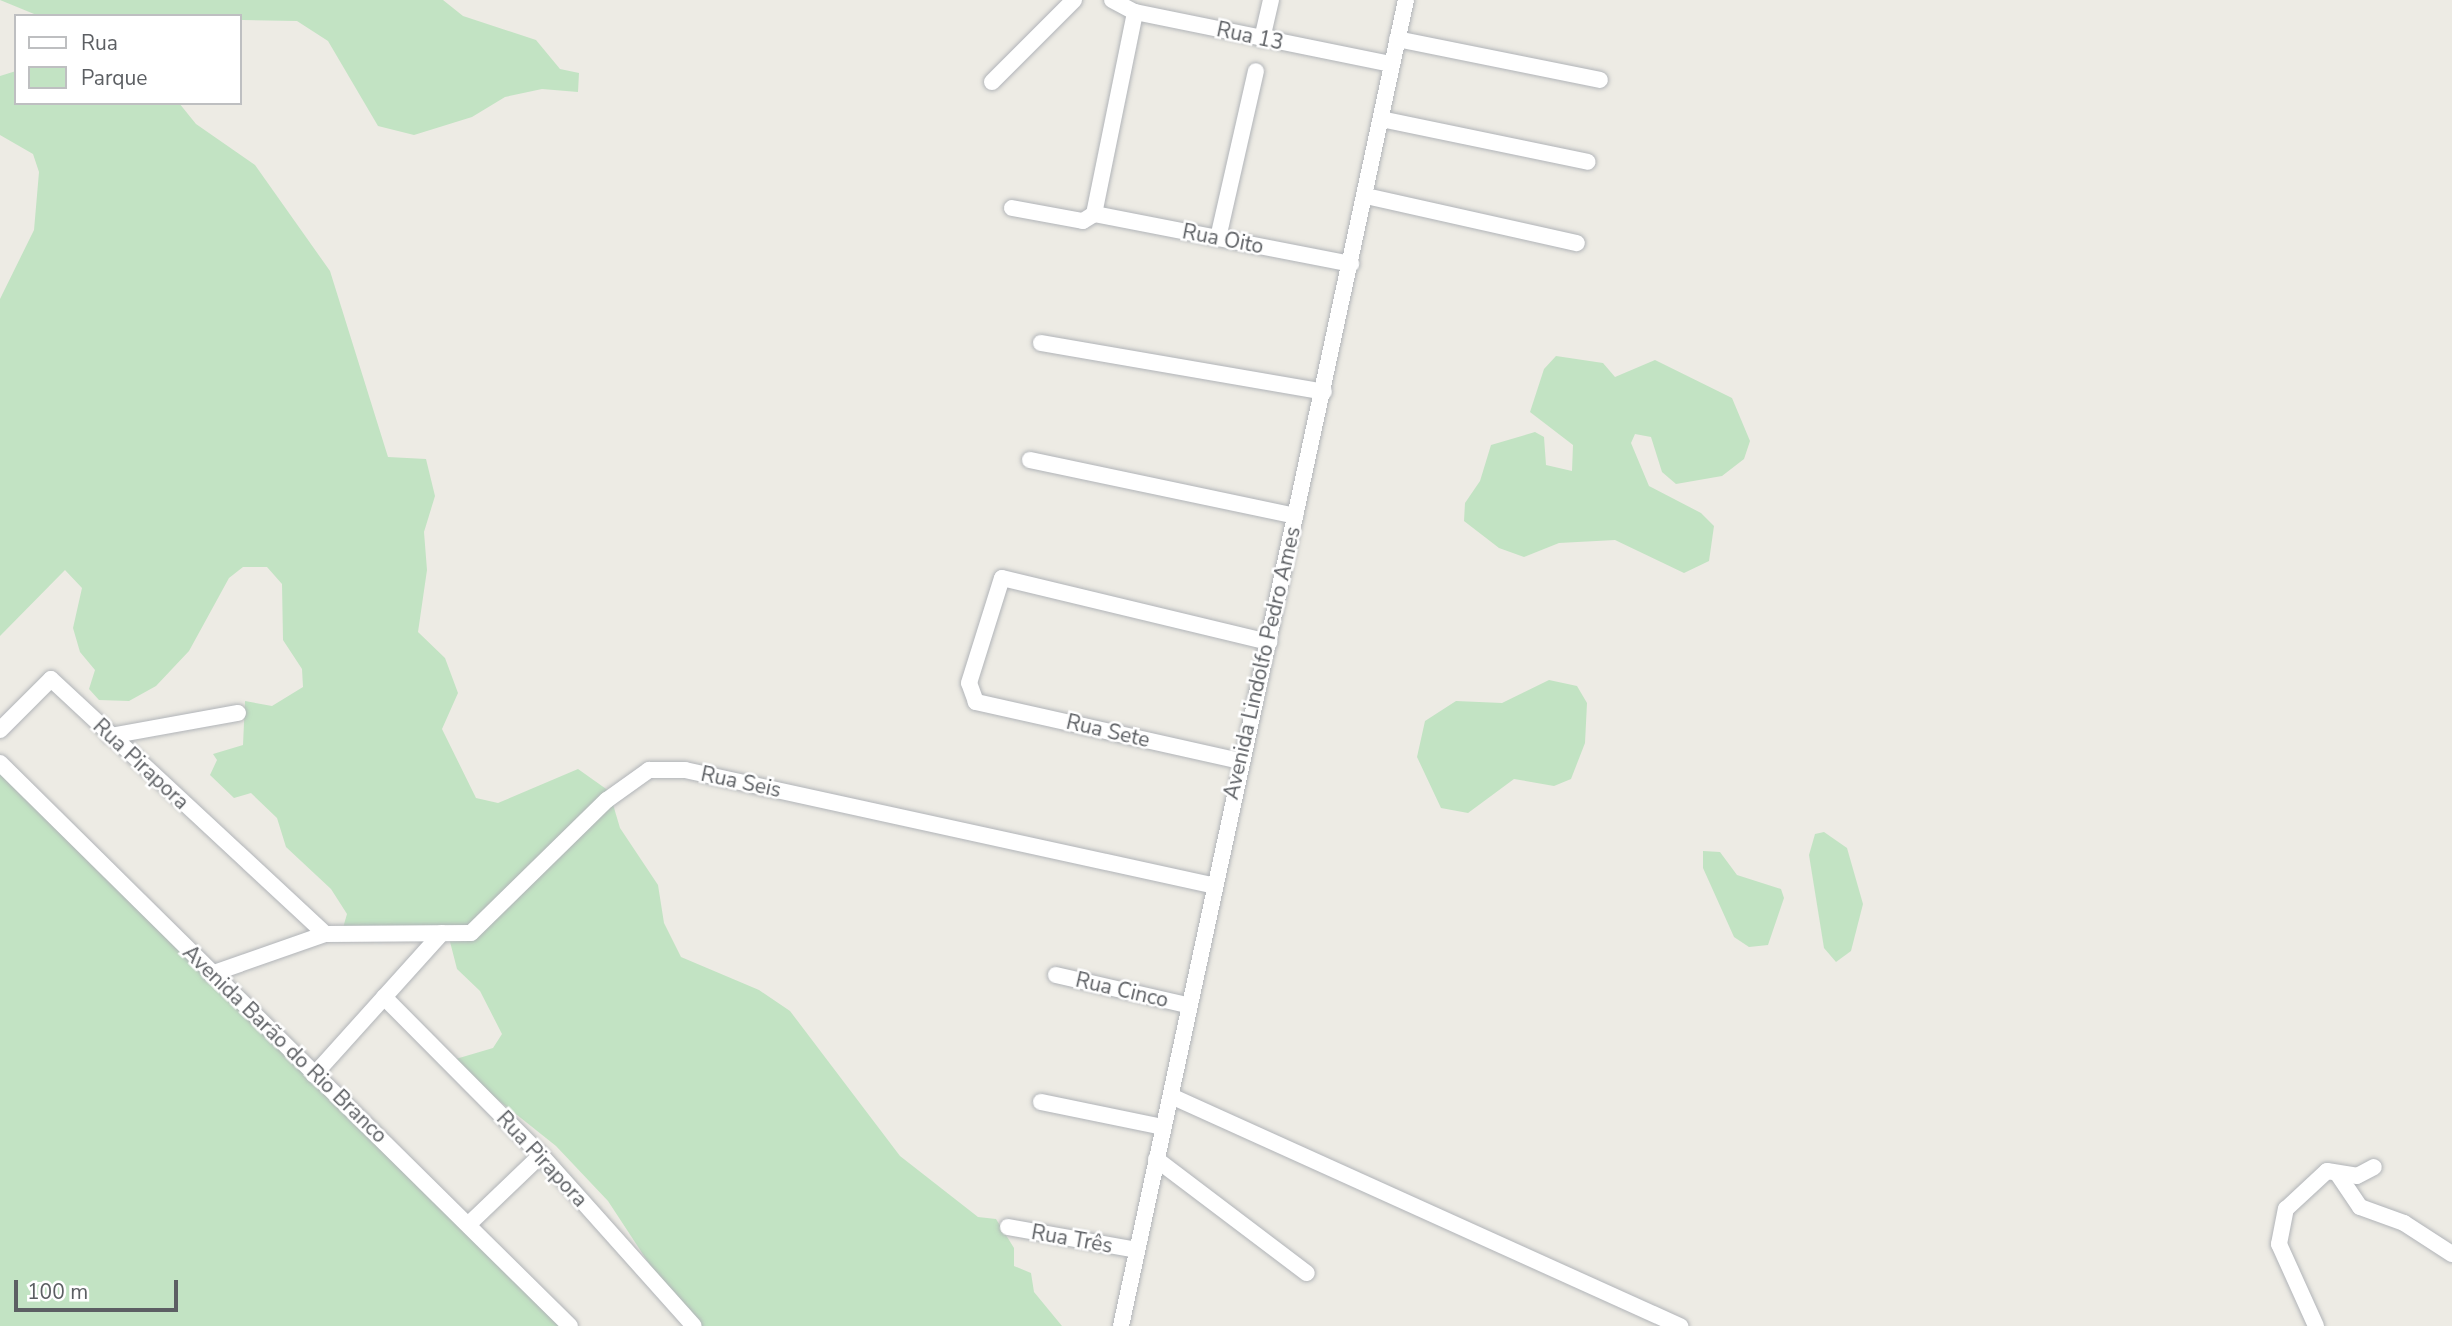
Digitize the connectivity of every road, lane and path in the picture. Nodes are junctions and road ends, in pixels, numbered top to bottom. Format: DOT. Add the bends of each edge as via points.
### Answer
graph roads {
  1 [pos="1074,0"];
  2 [pos="1112,0"];
  3 [pos="1271,0"];
  4 [pos="1406,0"];
  5 [pos="1135,12"];
  6 [pos="1262,39"];
  7 [pos="1396,39"];
  8 [pos="1391,64"];
  9 [pos="1256,71"];
  10 [pos="1600,80"];
  11 [pos="992,82"];
  12 [pos="1381,119"];
  13 [pos="1588,162"];
  14 [pos="1366,196"];
  15 [pos="1012,208"];
  16 [pos="1094,214"];
  17 [pos="1218,238"];
  18 [pos="1577,243"];
  19 [pos="1351,264"];
  20 [pos="1041,343"];
  21 [pos="1324,392"];
  22 [pos="1030,460"];
  23 [pos="1295,516"];
  24 [pos="1269,642"];
  25 [pos="238,713"];
  26 [pos="0,730"];
  27 [pos="110,737"];
  28 [pos="1240,761"];
  29 [pos="0,763"];
  30 [pos="1212,885"];
  31 [pos="442,933"];
  32 [pos="325,934"];
  33 [pos="212,974"];
  34 [pos="1056,975"];
  35 [pos="384,997"];
  36 [pos="1187,1005"];
  37 [pos="314,1075"];
  38 [pos="1171,1096"];
  39 [pos="1041,1102"];
  40 [pos="1163,1127"];
  41 [pos="541,1155"];
  42 [pos="1156,1159"];
  43 [pos="2374,1167"];
  44 [pos="2337,1172"];
  45 [pos="470,1223"];
  46 [pos="1008,1227"];
  47 [pos="1137,1250"];
  48 [pos="2452,1254"];
  49 [pos="1307,1273"];
  50 [pos="570,1326"];
  51 [pos="694,1326"];
  52 [pos="1121,1326"];
  53 [pos="1680,1326"];
  54 [pos="2316,1326"];
  1 -- 11 [label="street"];
  2 -- 5 [label="street, Rua 13"];
  3 -- 6 [label="street"];
  4 -- 7 [label="street, Avenida Lindolfo Pedro Ames"];
  5 -- 6 [label="street, Rua 13"];
  5 -- 16 [label="street"];
  6 -- 8 [label="street, Rua 13"];
  7 -- 8 [label="street, Avenida Lindolfo Pedro Ames"];
  7 -- 10 [label="street"];
  8 -- 12 [label="street, Avenida Lindolfo Pedro Ames"];
  9 -- 17 [label="street"];
  12 -- 13 [label="street"];
  12 -- 14 [label="street, Avenida Lindolfo Pedro Ames"];
  14 -- 18 [label="street"];
  14 -- 19 [label="street, Avenida Lindolfo Pedro Ames"];
  15 -- 16 [label="street, Rua Oito" via="1083,221"];
  16 -- 17 [label="street, Rua Oito"];
  17 -- 19 [label="street, Rua Oito"];
  19 -- 21 [label="street, Avenida Lindolfo Pedro Ames"];
  20 -- 21 [label="street"];
  21 -- 23 [label="street, Avenida Lindolfo Pedro Ames"];
  22 -- 23 [label="street"];
  23 -- 24 [label="street, Avenida Lindolfo Pedro Ames"];
  24 -- 28 [label="street, Avenida Lindolfo Pedro Ames"];
  24 -- 28 [label="street, Rua Sete" via="1002,578 969,683 976,702"];
  25 -- 27 [label="street"];
  26 -- 27 [label="street, Rua Pirapora" via="51,679"];
  27 -- 32 [label="street, Rua Pirapora"];
  28 -- 30 [label="street, Avenida Lindolfo Pedro Ames"];
  29 -- 33 [label="street, Avenida Barão do Rio Branco"];
  30 -- 31 [label="street, Rua Seis" via="685,770 649,769 607,800 471,933"];
  30 -- 36 [label="street, Avenida Lindolfo Pedro Ames"];
  31 -- 32 [label="street, Rua Seis"];
  31 -- 35 [label="street"];
  32 -- 33 [label="street, Rua Seis"];
  33 -- 37 [label="street, Avenida Barão do Rio Branco"];
  34 -- 36 [label="street, Rua Cinco"];
  35 -- 37 [label="street"];
  35 -- 41 [label="street, Rua Pirapora"];
  36 -- 38 [label="street, Avenida Lindolfo Pedro Ames"];
  37 -- 45 [label="street, Avenida Barão do Rio Branco"];
  38 -- 40 [label="street, Avenida Lindolfo Pedro Ames"];
  38 -- 53 [label="street"];
  39 -- 40 [label="street"];
  40 -- 42 [label="street, Avenida Lindolfo Pedro Ames"];
  41 -- 45 [label="street"];
  41 -- 51 [label="street, Rua Pirapora"];
  42 -- 47 [label="street, Avenida Lindolfo Pedro Ames"];
  42 -- 49 [label="street"];
  43 -- 44 [label="street" via="2357,1176"];
  44 -- 48 [label="street" via="2360,1207 2404,1223"];
  44 -- 54 [label="street" via="2327,1171 2286,1209 2279,1244"];
  45 -- 50 [label="street, Avenida Barão do Rio Branco"];
  46 -- 47 [label="street, Rua Três"];
  47 -- 52 [label="street, Avenida Lindolfo Pedro Ames"];
}
